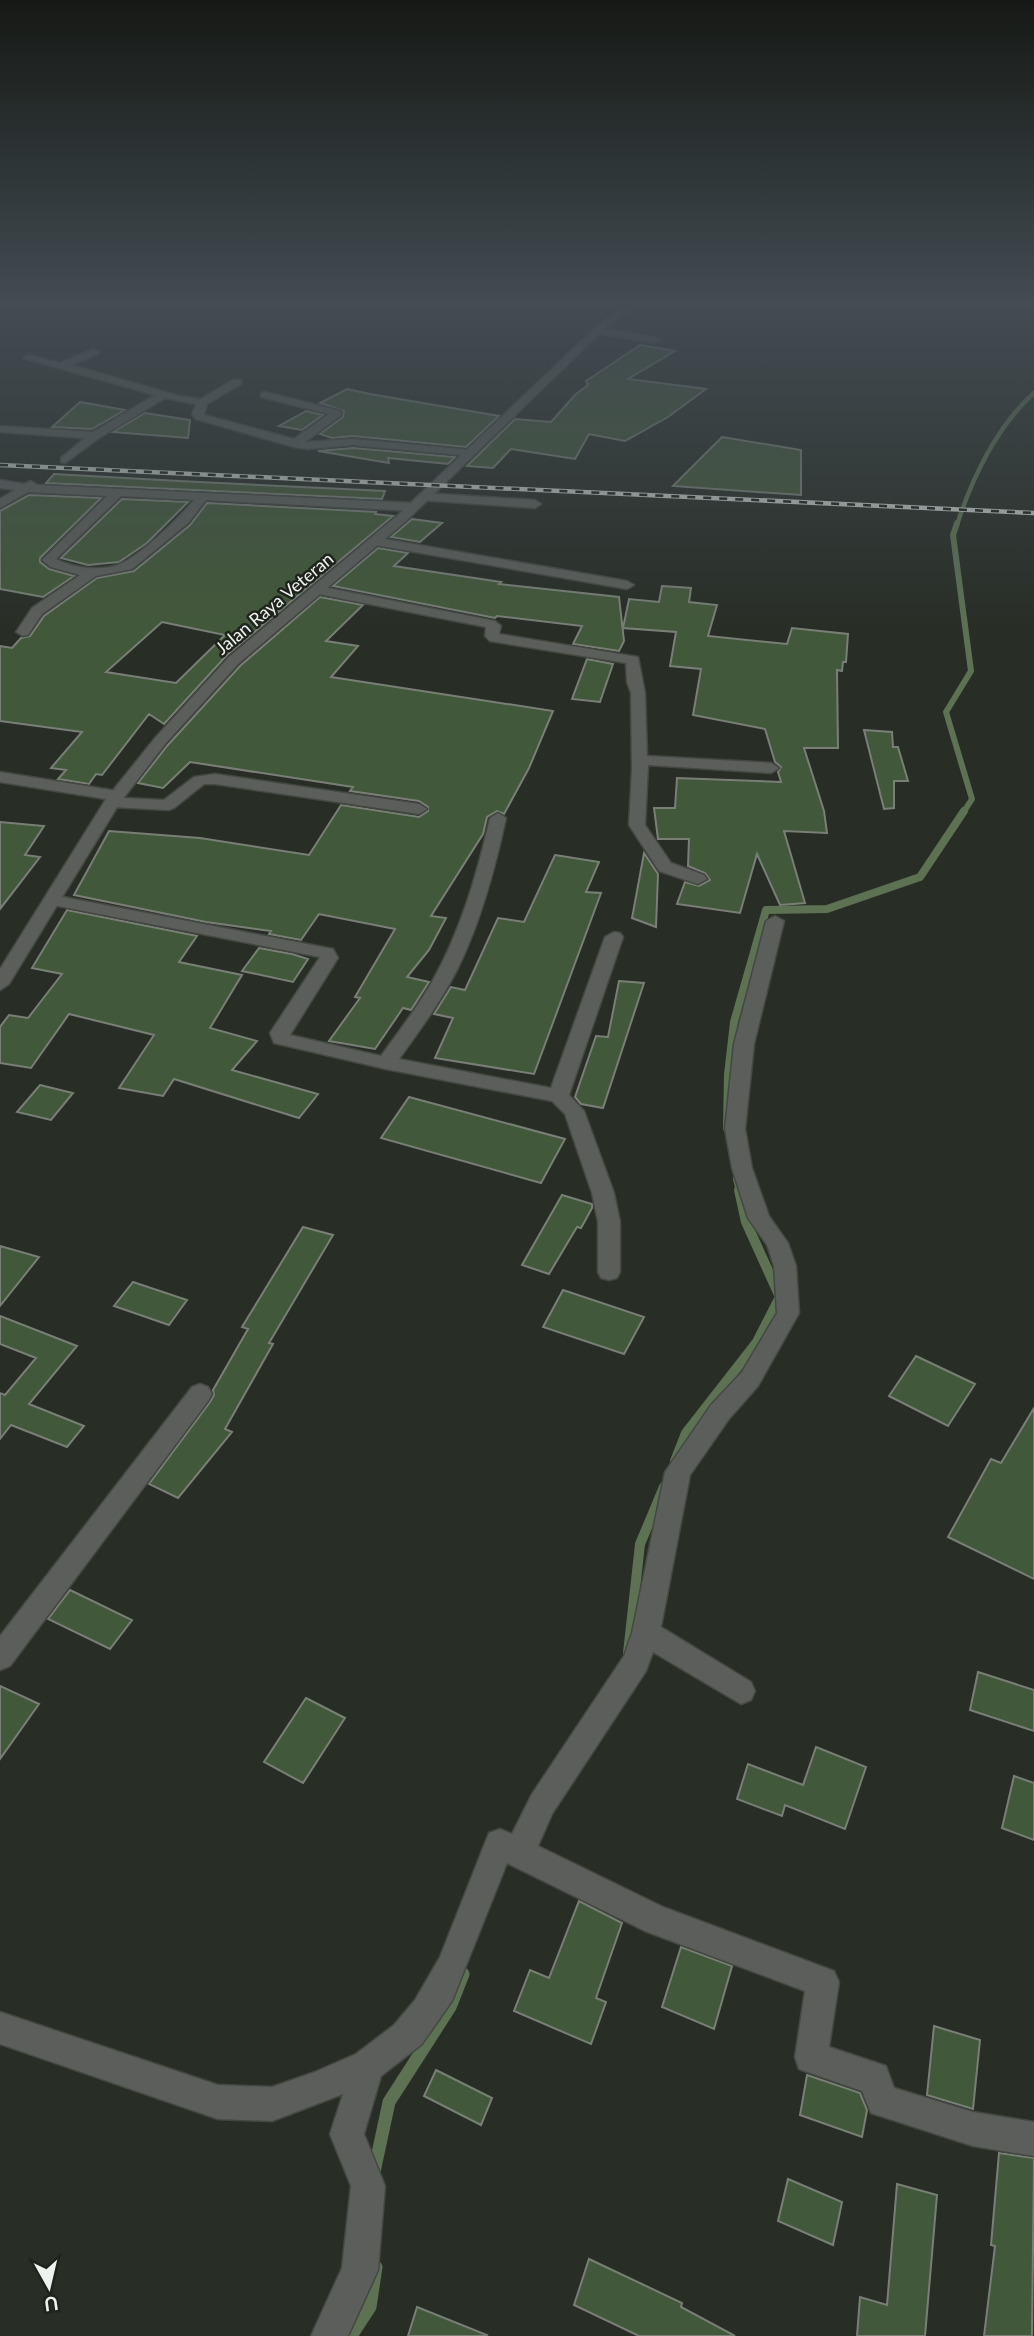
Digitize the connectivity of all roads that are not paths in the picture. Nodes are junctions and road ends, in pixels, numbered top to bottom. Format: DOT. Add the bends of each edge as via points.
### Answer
graph roads {
  1 [pos="133,413"];
  2 [pos="197,413"];
  3 [pos="336,413"];
  4 [pos="512,413"];
  5 [pos="0,429"];
  6 [pos="94,436"];
  7 [pos="294,444"];
  8 [pos="470,453"];
  9 [pos="65,460"];
  10 [pos="0,484"];
  11 [pos="32,484"];
  12 [pos="117,492"];
  13 [pos="203,496"];
  14 [pos="419,502"];
  15 [pos="0,504"];
  16 [pos="535,504"];
  17 [pos="373,541"];
  18 [pos="91,573"];
  19 [pos="626,585"];
  20 [pos="318,590"];
  21 [pos="23,632"];
  22 [pos="640,760"];
  23 [pos="771,768"];
  24 [pos="0,777"];
  25 [pos="115,799"];
  26 [pos="419,809"];
  27 [pos="498,818"];
  28 [pos="698,879"];
  29 [pos="52,900"];
  30 [pos="775,921"];
  31 [pos="614,937"];
  32 [pos="0,984"];
  33 [pos="386,1063"];
  34 [pos="558,1096"];
  35 [pos="609,1272"];
  36 [pos="200,1394"];
  37 [pos="649,1635"];
  38 [pos="5,1643"];
  39 [pos="741,1691"];
  40 [pos="510,1849"];
  41 [pos="0,2028"];
  42 [pos="368,2066"];
  43 [pos="1034,2139"];
  44 [pos="329,2336"];
  1 -- 6 [label="street"];
  2 -- 7 [label="street"];
  3 -- 7 [label="street"];
  4 -- 8 [label="street, Jalan Raya Veteran"];
  5 -- 6 [label="street"];
  6 -- 9 [label="street"];
  7 -- 8 [label="street" via="353,442"];
  8 -- 14 [label="street, Jalan Raya Veteran"];
  10 -- 11 [label="street"];
  11 -- 12 [label="street"];
  11 -- 15 [label="street"];
  12 -- 13 [label="street"];
  12 -- 18 [label="street" via="48,560"];
  13 -- 14 [label="street"];
  13 -- 18 [label="street" via="184,520 127,566"];
  14 -- 16 [label="street"];
  14 -- 17 [label="street, Jalan Raya Veteran"];
  17 -- 19 [label="street"];
  17 -- 20 [label="street, Jalan Raya Veteran"];
  18 -- 21 [label="street" via="37,611"];
  20 -- 22 [label="street" via="494,625 495,638 633,660"];
  20 -- 25 [label="street, Jalan Raya Veteran" via="234,660 160,741"];
  22 -- 23 [label="street"];
  22 -- 28 [label="street" via="637,825 665,867"];
  24 -- 25 [label="street"];
  25 -- 26 [label="street" via="168,805 200,780 215,779"];
  25 -- 29 [label="street, Jalan Raya Veteran"];
  27 -- 33 [label="street" via="486,873 449,967"];
  29 -- 32 [label="street, Jalan Raya Veteran"];
  29 -- 33 [label="street" via="327,953 329,958 280,1033 281,1039"];
  30 -- 37 [label="street" via="744,1044 735,1129 759,1218 777,1243 785,1266 788,1313 750,1379 720,1412 678,1472"];
  31 -- 34 [label="street"];
  33 -- 34 [label="street"];
  34 -- 35 [label="street" via="574,1111 603,1194 609,1222"];
  36 -- 38 [label="street"];
  37 -- 39 [label="street"];
  37 -- 40 [label="street" via="636,1662"];
  40 -- 42 [label="street" via="438,1996 410,2032"];
  40 -- 43 [label="street" via="656,1920 823,1982 811,2057 874,2078 883,2101 973,2129"];
  41 -- 42 [label="street" via="218,2102 272,2104"];
  42 -- 44 [label="street" via="347,2134 368,2186 360,2270"];
}
